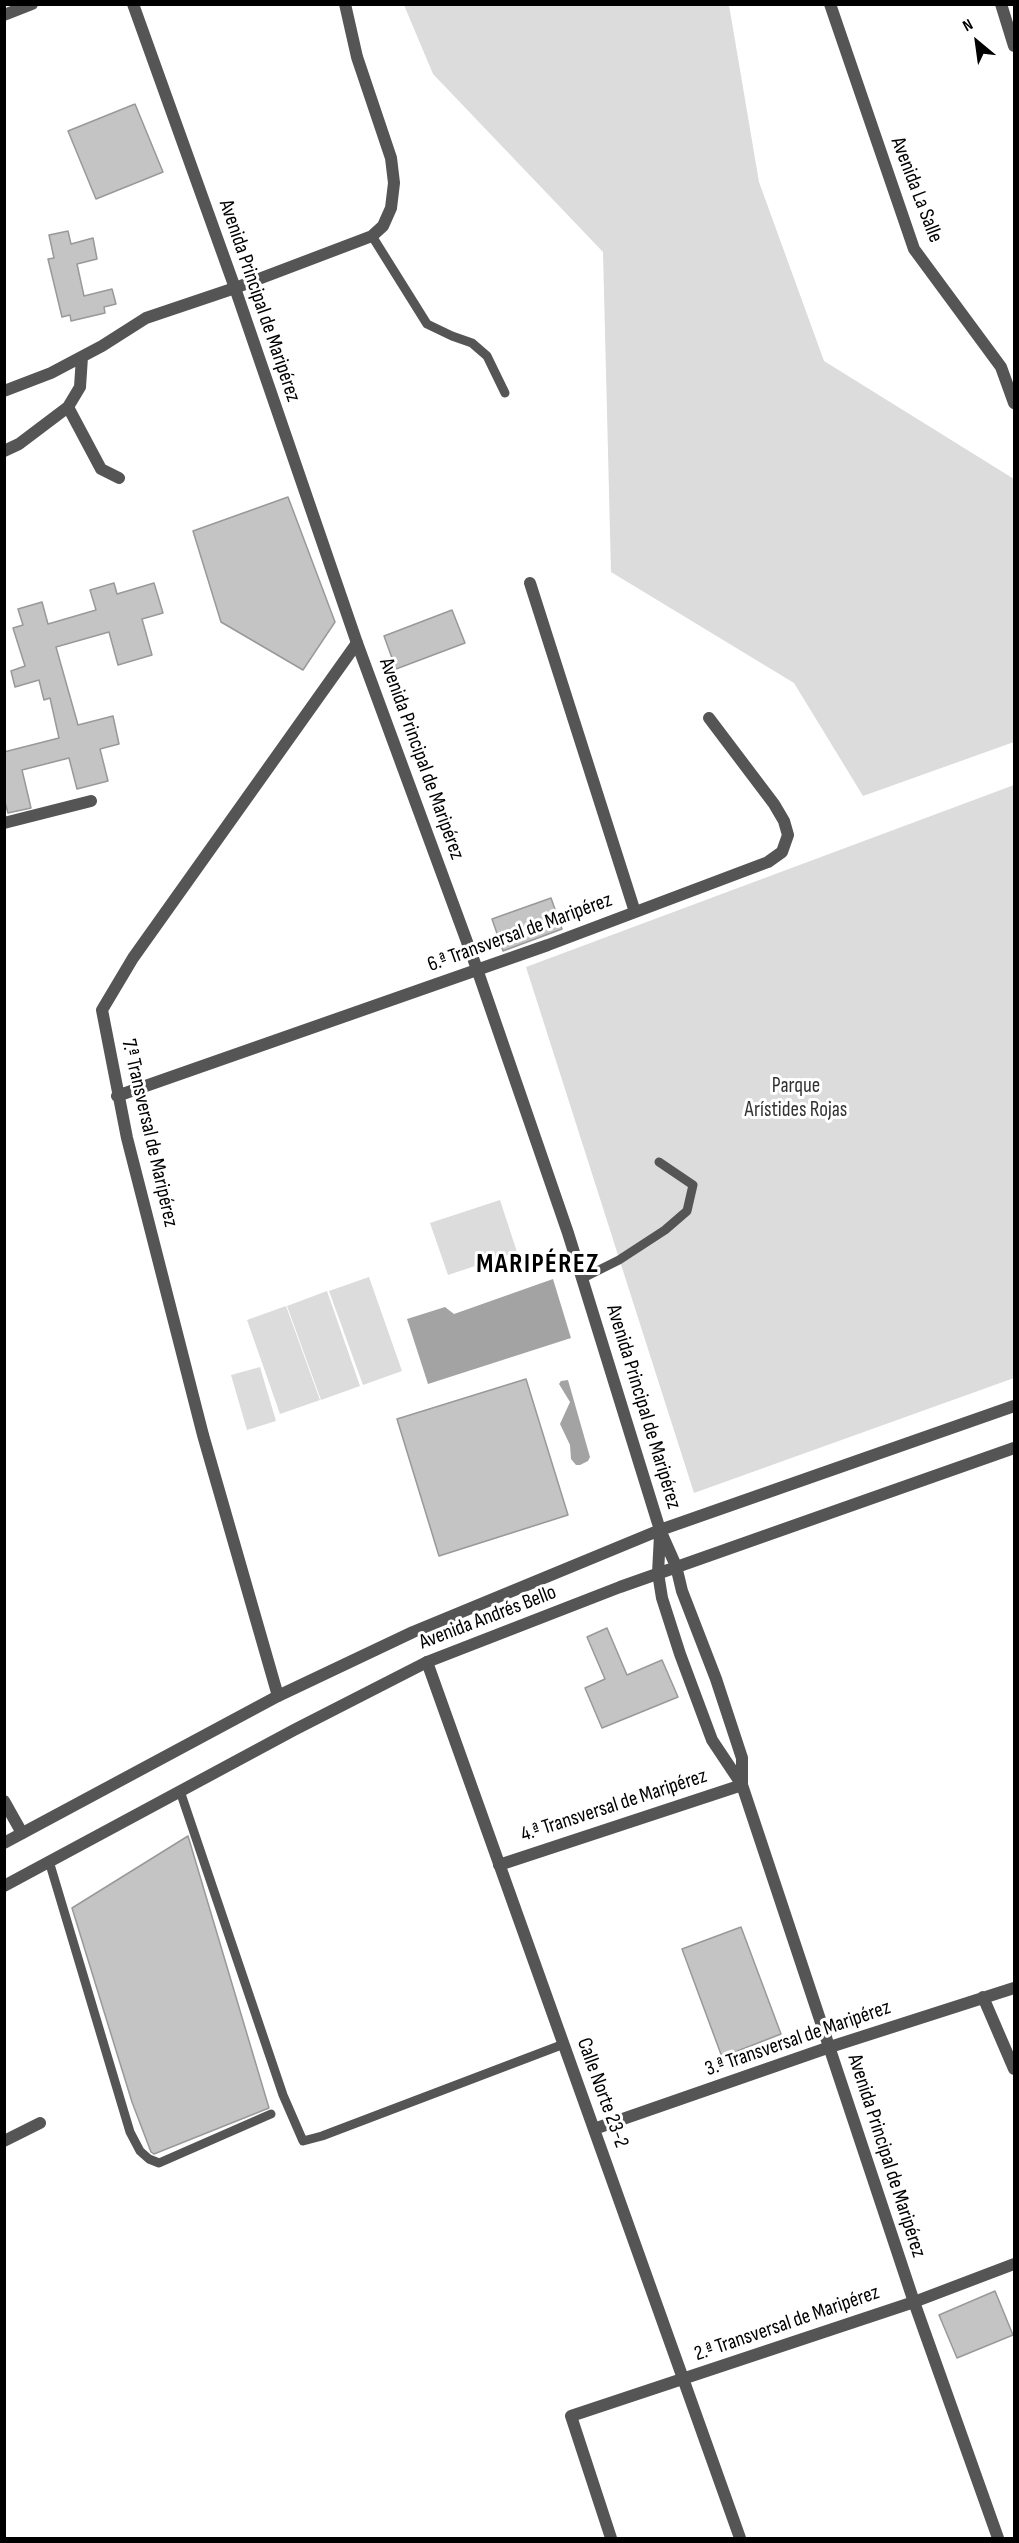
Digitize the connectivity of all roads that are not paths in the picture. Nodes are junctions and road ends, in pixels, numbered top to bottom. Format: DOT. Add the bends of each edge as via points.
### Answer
graph roads {
  1 [pos="32,4"];
  2 [pos="133,4"];
  3 [pos="345,4"];
  4 [pos="830,4"];
  5 [pos="1002,4"];
  6 [pos="4,15"];
  7 [pos="1014,46"];
  8 [pos="372,236"];
  9 [pos="235,288"];
  10 [pos="82,357"];
  11 [pos="4,391"];
  12 [pos="506,393"];
  13 [pos="1014,403"];
  14 [pos="68,407"];
  15 [pos="4,451"];
  16 [pos="119,478"];
  17 [pos="530,583"];
  18 [pos="357,644"];
  19 [pos="709,718"];
  20 [pos="91,801"];
  21 [pos="4,823"];
  22 [pos="635,912"];
  23 [pos="477,969"];
  24 [pos="117,1096"];
  25 [pos="659,1162"];
  26 [pos="583,1278"];
  27 [pos="1014,1406"];
  28 [pos="1014,1449"];
  29 [pos="660,1530"];
  30 [pos="676,1566"];
  31 [pos="658,1573"];
  32 [pos="427,1662"];
  33 [pos="278,1696"];
  34 [pos="742,1785"];
  35 [pos="180,1791"];
  36 [pos="4,1801"];
  37 [pos="22,1833"];
  38 [pos="4,1843"];
  39 [pos="49,1861"];
  40 [pos="499,1865"];
  41 [pos="4,1886"];
  42 [pos="1014,1988"];
  43 [pos="983,1997"];
  44 [pos="564,2044"];
  45 [pos="830,2047"];
  46 [pos="1014,2069"];
  47 [pos="271,2114"];
  48 [pos="40,2123"];
  49 [pos="594,2129"];
  50 [pos="4,2141"];
  51 [pos="1014,2264"];
  52 [pos="914,2302"];
  53 [pos="685,2379"];
  54 [pos="611,2538"];
  55 [pos="740,2538"];
  56 [pos="998,2538"];
  1 -- 6 [label="street"];
  2 -- 9 [label="street, Avenida Principal de Maripérez"];
  3 -- 8 [label="street" via="357,57 391,158 394,183 391,208 383,226"];
  4 -- 13 [label="street, Avenida La Salle" via="914,249 1001,368"];
  5 -- 7 [label="street"];
  8 -- 9 [label="street"];
  8 -- 12 [label="lane" via="427,324 472,343 487,356"];
  9 -- 10 [label="street" via="146,318"];
  9 -- 18 [label="street, Avenida Principal de Maripérez"];
  10 -- 11 [label="street"];
  10 -- 14 [label="street" via="80,387"];
  14 -- 15 [label="street"];
  14 -- 16 [label="street" via="101,469"];
  17 -- 22 [label="street"];
  18 -- 23 [label="street, Avenida Principal de Maripérez"];
  18 -- 24 [label="street, 7.ª Transversal de Maripérez" via="133,958 102,1010"];
  19 -- 22 [label="street, 6.ª Transversal de Maripérez" via="774,804 788,835 782,852 768,862"];
  20 -- 21 [label="street"];
  22 -- 23 [label="street, 6.ª Transversal de Maripérez"];
  23 -- 24 [label="street, 6.ª Transversal de Maripérez"];
  23 -- 26 [label="street, Avenida Principal de Maripérez"];
  24 -- 33 [label="street, 7.ª Transversal de Maripérez" via="203,1435"];
  25 -- 26 [label="lane" via="693,1185 687,1211 619,1260"];
  26 -- 29 [label="street, Avenida Principal de Maripérez"];
  27 -- 29 [label="street, Avenida Andrés Bello"];
  28 -- 30 [label="street, Avenida Andrés Bello"];
  29 -- 30 [label="street, Avenida Principal de Maripérez"];
  29 -- 31 [label="street, Avenida Principal de Maripérez"];
  29 -- 33 [label="street, Avenida Andrés Bello" via="413,1632"];
  30 -- 31 [label="street, Avenida Andrés Bello"];
  30 -- 34 [label="street, Avenida Principal de Maripérez" via="742,1758"];
  31 -- 32 [label="street, Avenida Andrés Bello"];
  31 -- 34 [label="street, Avenida Principal de Maripérez" via="665,1609 712,1740"];
  32 -- 35 [label="street, Avenida Andrés Bello"];
  32 -- 40 [label="street, Calle Norte 23-2"];
  33 -- 37 [label="street, Avenida Andrés Bello"];
  34 -- 40 [label="street, 4.ª Transversal de Maripérez"];
  34 -- 45 [label="street, Avenida Principal de Maripérez"];
  35 -- 39 [label="street, Avenida Andrés Bello"];
  35 -- 44 [label="lane" via="283,2095 303,2141"];
  36 -- 37 [label="street"];
  37 -- 38 [label="street, Avenida Andrés Bello"];
  39 -- 41 [label="street, Avenida Andrés Bello"];
  39 -- 47 [label="lane" via="130,2132 140,2151 159,2163"];
  40 -- 44 [label="street, Calle Norte 23-2"];
  42 -- 43 [label="street, 3.ª Transversal de Maripérez"];
  43 -- 45 [label="street, 3.ª Transversal de Maripérez"];
  43 -- 46 [label="street"];
  44 -- 49 [label="street, Calle Norte 23-2"];
  45 -- 49 [label="street, 3.ª Transversal de Maripérez"];
  45 -- 52 [label="street, Avenida Principal de Maripérez"];
  48 -- 50 [label="street"];
  49 -- 53 [label="street, Calle Norte 23-2"];
  51 -- 52 [label="street, 2.ª Transversal de Maripérez"];
  52 -- 53 [label="street, 2.ª Transversal de Maripérez"];
  52 -- 56 [label="street, Avenida Principal de Maripérez"];
  53 -- 54 [label="street, 2.ª Transversal de Maripérez" via="571,2416"];
  53 -- 55 [label="street, Calle Norte 23-2"];
}
